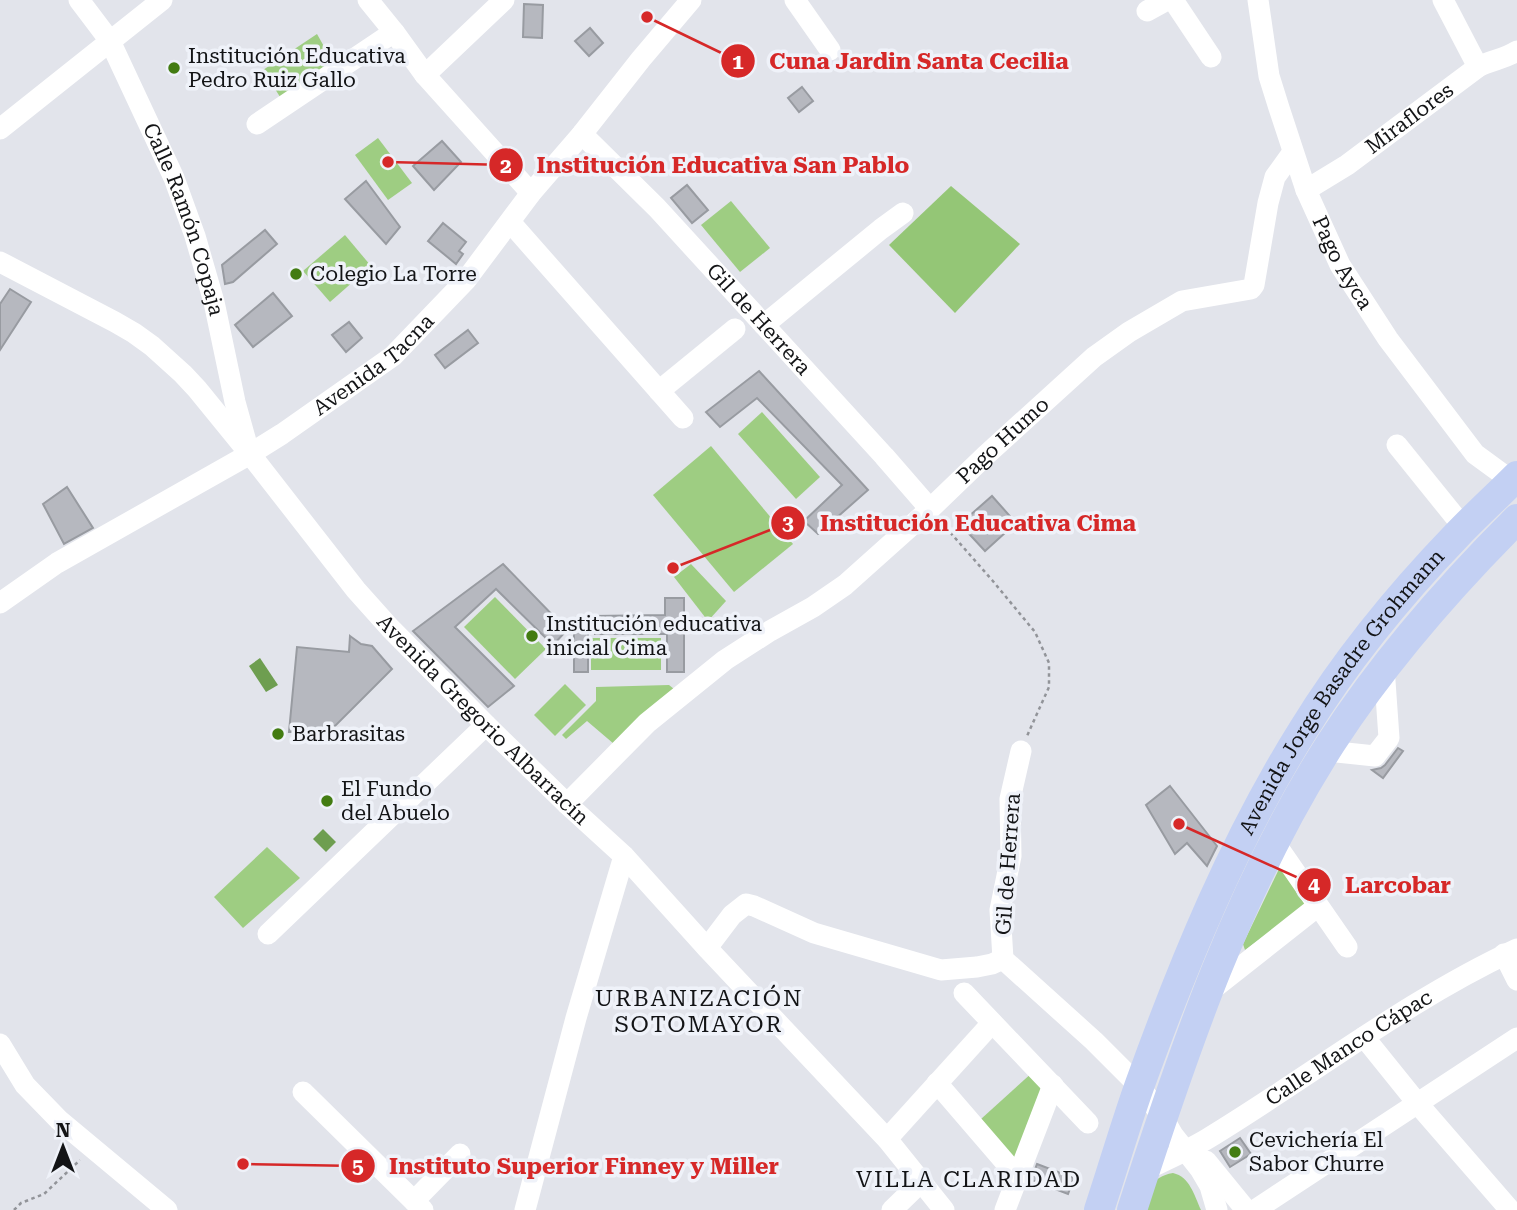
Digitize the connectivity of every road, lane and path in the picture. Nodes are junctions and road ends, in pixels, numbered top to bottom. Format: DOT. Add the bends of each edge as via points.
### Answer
graph roads {
  1 [pos="79,0"];
  2 [pos="162,0"];
  3 [pos="368,0"];
  4 [pos="504,0"];
  5 [pos="691,0"];
  6 [pos="795,0"];
  7 [pos="1167,0"];
  8 [pos="1173,0"];
  9 [pos="1258,0"];
  10 [pos="1443,0"];
  11 [pos="1147,11"];
  12 [pos="394,32"];
  13 [pos="110,41"];
  14 [pos="830,50"];
  15 [pos="1517,51"];
  16 [pos="1211,57"];
  17 [pos="1478,67"];
  18 [pos="425,75"];
  19 [pos="257,124"];
  20 [pos="0,129"];
  21 [pos="582,134"];
  22 [pos="1293,152"];
  23 [pos="1306,190"];
  24 [pos="531,193"];
  25 [pos="903,213"];
  26 [pos="510,222"];
  27 [pos="0,262"];
  28 [pos="764,325"];
  29 [pos="735,329"];
  30 [pos="659,391"];
  31 [pos="683,418"];
  32 [pos="1397,445"];
  33 [pos="250,454"];
  34 [pos="1515,479"];
  35 [pos="930,509"];
  36 [pos="1517,519"];
  37 [pos="1464,528"];
  38 [pos="0,603"];
  39 [pos="1384,667"];
  40 [pos="486,725"];
  41 [pos="1301,733"];
  42 [pos="1021,751"];
  43 [pos="1326,751"];
  44 [pos="566,804"];
  45 [pos="1275,843"];
  46 [pos="624,856"];
  47 [pos="1318,906"];
  48 [pos="268,934"];
  49 [pos="1346,947"];
  50 [pos="707,948"];
  51 [pos="1511,951"];
  52 [pos="1003,958"];
  53 [pos="1517,979"];
  54 [pos="964,993"];
  55 [pos="1207,994"];
  56 [pos="992,1023"];
  57 [pos="1364,1037"];
  58 [pos="1517,1038"];
  59 [pos="0,1044"];
  60 [pos="937,1083"];
  61 [pos="1053,1085"];
  62 [pos="1139,1086"];
  63 [pos="303,1092"];
  64 [pos="1418,1104"];
  65 [pos="1163,1116"];
  66 [pos="1088,1122"];
  67 [pos="887,1139"];
  68 [pos="92,1147"];
  69 [pos="1186,1151"];
  70 [pos="460,1154"];
  71 [pos="1145,1170"];
  72 [pos="1017,1176"];
  73 [pos="922,1181"];
  74 [pos="419,1205"];
  75 [pos="1510,1207"];
  76 [pos="14,1210"];
  77 [pos="167,1210"];
  78 [pos="525,1210"];
  79 [pos="892,1210"];
  80 [pos="943,1210"];
  81 [pos="1004,1210"];
  82 [pos="1099,1210"];
  83 [pos="1132,1210"];
  84 [pos="1217,1210"];
  85 [pos="1246,1210"];
  86 [pos="1255,1210"];
  1 -- 13 [label="street, Calle Ramón Copaja"];
  2 -- 13 [label="street"];
  3 -- 12 [label="street"];
  4 -- 18 [label="street"];
  5 -- 21 [label="street, Avenida Tacna"];
  6 -- 14 [label="street"];
  7 -- 11 [label="street"];
  8 -- 16 [label="street"];
  9 -- 22 [label="street, Pago Ayca" via="1269,76"];
  10 -- 17 [label="street"];
  12 -- 18 [label="street"];
  12 -- 19 [label="street"];
  13 -- 20 [label="street"];
  13 -- 33 [label="street, Calle Ramón Copaja" via="174,178 195,236"];
  15 -- 17 [label="street, Miraflores"];
  17 -- 23 [label="street, Miraflores"];
  18 -- 24 [label="street"];
  21 -- 24 [label="street, Avenida Tacna"];
  21 -- 28 [label="street, Gil de Herrera"];
  22 -- 23 [label="street, Pago Ayca"];
  22 -- 35 [label="street, Pago Humo" via="1275,177 1251,289 1182,301 1129,332 1094,357"];
  23 -- 34 [label="street, Pago Ayca" via="1340,265 1388,339 1475,454"];
  24 -- 26 [label="street, Avenida Tacna"];
  25 -- 28 [label="street"];
  26 -- 30 [label="street"];
  26 -- 33 [label="street, Avenida Tacna" via="466,280 393,356"];
  27 -- 33 [label="street, Avenida Gregorio Albarracín" via="152,346 197,389"];
  28 -- 35 [label="street, Gil de Herrera"];
  29 -- 30 [label="street"];
  30 -- 31 [label="street"];
  32 -- 37 [label="street"];
  33 -- 38 [label="street, Avenida Tacna" via="57,563"];
  33 -- 40 [label="street, Avenida Gregorio Albarracín" via="356,590"];
  34 -- 37 [label="highway, Avenida Jorge Basadre Grohmann"];
  35 -- 42 [label="path" via="1035,632 1049,663 1049,687"];
  35 -- 44 [label="street, Pago Humo" via="845,584 725,660 683,694"];
  36 -- 39 [label="highway, Avenida Jorge Basadre Grohmann" via="1441,598"];
  37 -- 41 [label="highway, Avenida Jorge Basadre Grohmann" via="1376,627"];
  39 -- 43 [label="highway, Avenida Jorge Basadre Grohmann"];
  39 -- 43 [label="street" via="1389,738 1375,756"];
  40 -- 44 [label="street, Avenida Gregorio Albarracín"];
  40 -- 48 [label="street"];
  41 -- 43 [label="highway"];
  41 -- 62 [label="highway, Avenida Jorge Basadre Grohmann" via="1239,845 1191,951"];
  42 -- 52 [label="street, Gil de Herrera" via="1010,799 1011,856 1000,910"];
  43 -- 45 [label="highway, Avenida Jorge Basadre Grohmann"];
  44 -- 46 [label="street, Avenida Gregorio Albarracín"];
  45 -- 47 [label="street"];
  45 -- 55 [label="highway, Avenida Jorge Basadre Grohmann"];
  46 -- 50 [label="street, Avenida Gregorio Albarracín"];
  46 -- 78 [label="street"];
  47 -- 49 [label="street"];
  47 -- 55 [label="street"];
  50 -- 52 [label="street" via="746,904 814,933 941,970 977,967"];
  50 -- 67 [label="street, Avenida Gregorio Albarracín"];
  51 -- 53 [label="street"];
  51 -- 57 [label="street, Calle Manco Cápac"];
  52 -- 62 [label="street, Gil de Herrera"];
  54 -- 56 [label="street"];
  55 -- 65 [label="highway, Avenida Jorge Basadre Grohmann"];
  56 -- 60 [label="street"];
  56 -- 61 [label="street"];
  57 -- 64 [label="street"];
  57 -- 69 [label="street, Calle Manco Cápac"];
  58 -- 64 [label="street"];
  59 -- 68 [label="street" via="25,1085"];
  60 -- 67 [label="street"];
  60 -- 72 [label="street"];
  61 -- 66 [label="street"];
  61 -- 72 [label="street"];
  62 -- 65 [label="street, Gil de Herrera"];
  62 -- 82 [label="highway, Avenida Jorge Basadre Grohmann"];
  63 -- 74 [label="street"];
  64 -- 75 [label="street"];
  64 -- 86 [label="street"];
  65 -- 69 [label="street, Gil de Herrera"];
  65 -- 71 [label="highway, Avenida Jorge Basadre Grohmann"];
  67 -- 73 [label="street, Avenida Gregorio Albarracín"];
  68 -- 76 [label="path" via="44,1194"];
  68 -- 77 [label="street"];
  69 -- 71 [label="street, Calle Manco Cápac"];
  69 -- 84 [label="street, Gil de Herrera" via="1210,1186"];
  69 -- 85 [label="street" via="1207,1161"];
  70 -- 74 [label="street"];
  71 -- 83 [label="highway, Avenida Jorge Basadre Grohmann"];
  72 -- 81 [label="street"];
  73 -- 79 [label="street"];
  73 -- 80 [label="street, Avenida Gregorio Albarracín"];
}
